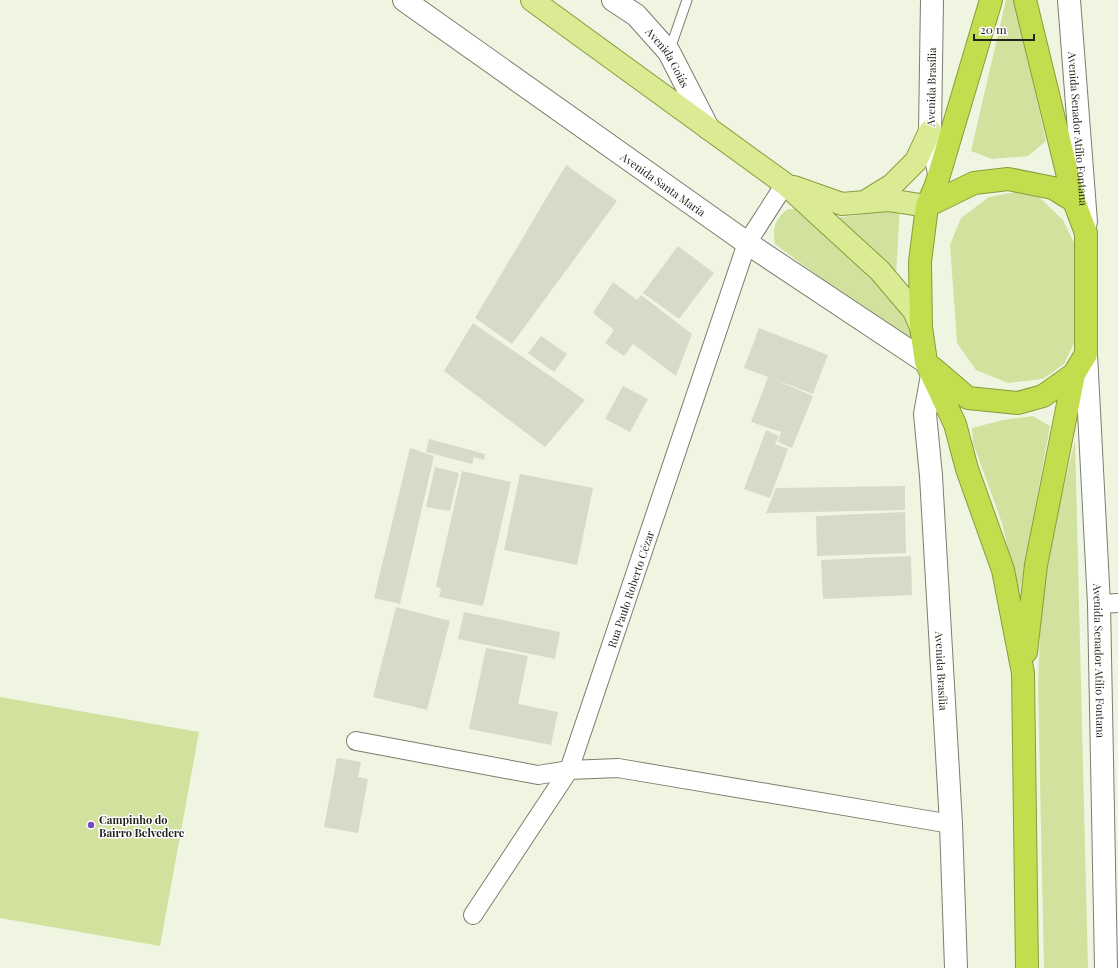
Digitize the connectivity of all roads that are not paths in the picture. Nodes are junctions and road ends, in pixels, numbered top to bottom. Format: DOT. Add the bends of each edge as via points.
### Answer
graph roads {
  1 [pos="404,0"];
  2 [pos="532,0"];
  3 [pos="613,0"];
  4 [pos="687,0"];
  5 [pos="932,0"];
  6 [pos="991,0"];
  7 [pos="1025,0"];
  8 [pos="1069,0"];
  9 [pos="669,52"];
  10 [pos="708,128"];
  11 [pos="930,131"];
  12 [pos="938,174"];
  13 [pos="785,184"];
  14 [pos="1074,201"];
  15 [pos="864,202"];
  16 [pos="927,206"];
  17 [pos="1086,233"];
  18 [pos="747,242"];
  19 [pos="921,328"];
  20 [pos="1086,354"];
  21 [pos="929,369"];
  22 [pos="1074,374"];
  23 [pos="1109,603"];
  24 [pos="1023,673"];
  25 [pos="356,742"];
  26 [pos="569,770"];
  27 [pos="952,824"];
  28 [pos="473,915"];
  29 [pos="956,968"];
  30 [pos="1027,968"];
  31 [pos="1106,968"];
  1 -- 18 [label="main road, Avenida Santa Maria"];
  2 -- 10 [label="main road"];
  3 -- 9 [label="main road, Avenida Goiás" via="636,15"];
  4 -- 9 [label="lane"];
  5 -- 11 [label="main road, Avenida Brasília"];
  6 -- 12 [label="highway"];
  7 -- 14 [label="highway, Avenida Senador Atílio Fontana"];
  8 -- 17 [label="main road, Avenida Senador Atílio Fontana"];
  9 -- 10 [label="main road, Avenida Goiás"];
  10 -- 13 [label="main road"];
  11 -- 12 [label="main road, Avenida Brasília"];
  11 -- 15 [label="main road" via="916,161 892,185"];
  12 -- 16 [label="highway"];
  13 -- 15 [label="main road" via="842,204"];
  13 -- 18 [label="street, Rua Paulo Roberto Cézar"];
  13 -- 19 [label="main road" via="880,271 914,311"];
  14 -- 16 [label="highway" via="1053,188 1008,179 974,183"];
  14 -- 17 [label="highway, Avenida Senador Atílio Fontana"];
  15 -- 16 [label="main road" via="888,200"];
  16 -- 19 [label="highway" via="920,262"];
  17 -- 20 [label="highway, Avenida Senador Atílio Fontana"];
  18 -- 21 [label="main road, Avenida Santa Maria"];
  18 -- 26 [label="street, Rua Paulo Roberto Cézar"];
  19 -- 21 [label="highway"];
  20 -- 22 [label="highway"];
  20 -- 23 [label="main road, Avenida Senador Atílio Fontana"];
  21 -- 22 [label="highway" via="968,398 1018,403 1042,396"];
  21 -- 24 [label="highway" via="955,424 1003,570"];
  21 -- 27 [label="main road, Avenida Brasília" via="925,414"];
  22 -- 24 [label="highway" via="1036,565"];
  23 -- 31 [label="main road, Avenida Senador Atílio Fontana"];
  24 -- 30 [label="highway"];
  25 -- 26 [label="street" via="538,775"];
  26 -- 27 [label="street" via="618,768"];
  26 -- 28 [label="street, Rua Paulo Roberto Cézar"];
  27 -- 29 [label="main road, Avenida Brasília"];
}
